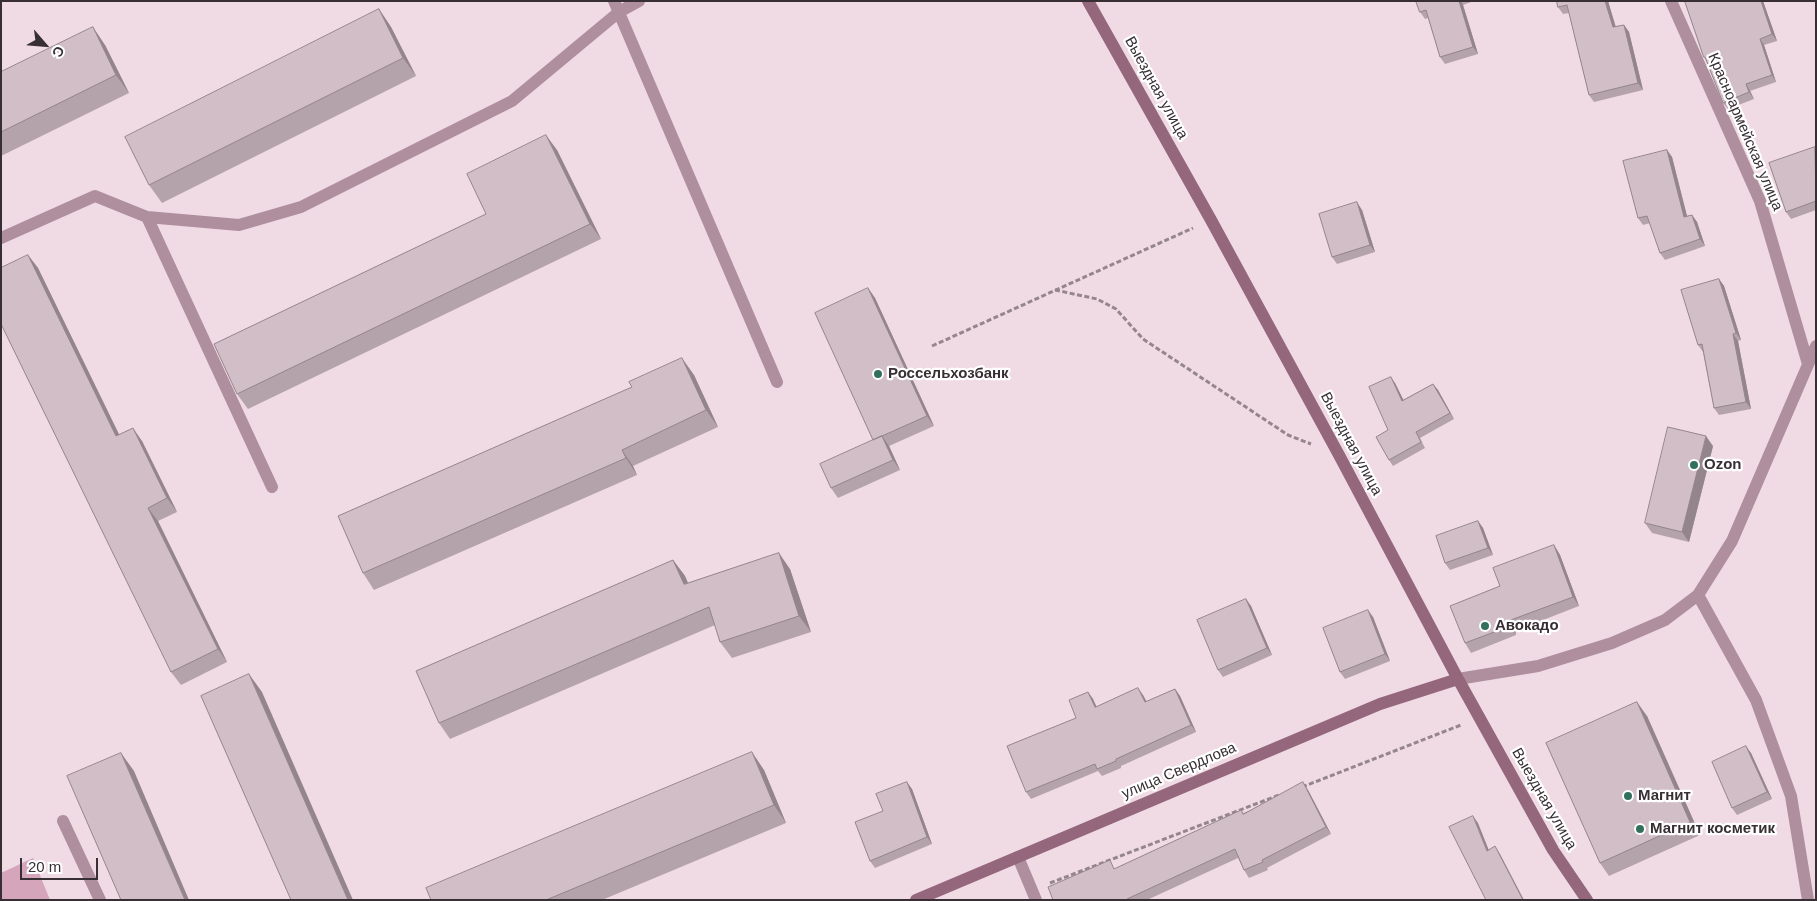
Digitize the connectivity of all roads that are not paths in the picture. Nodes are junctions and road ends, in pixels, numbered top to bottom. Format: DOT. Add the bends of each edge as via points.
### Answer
graph roads {
  1 [pos="639,1"];
  2 [pos="1088,1"];
  3 [pos="1672,1"];
  4 [pos="616,7"];
  5 [pos="147,218"];
  6 [pos="1,238"];
  7 [pos="1816,346"];
  8 [pos="1808,364"];
  9 [pos="777,382"];
  10 [pos="272,487"];
  11 [pos="1698,595"];
  12 [pos="1458,678"];
  13 [pos="63,821"];
  14 [pos="1018,856"];
  15 [pos="1035,895"];
  16 [pos="100,900"];
  17 [pos="916,900"];
  18 [pos="1587,900"];
  19 [pos="1808,900"];
  1 -- 4 [label="street"];
  2 -- 12 [label="street, Выездная улица" via="1211,220"];
  3 -- 8 [label="street, Красноармейская улица" via="1760,201"];
  4 -- 5 [label="street" via="512,101 301,206 239,225"];
  4 -- 9 [label="street"];
  5 -- 6 [label="street" via="95,196"];
  5 -- 10 [label="street"];
  7 -- 8 [label="street"];
  8 -- 11 [label="street" via="1732,541"];
  11 -- 12 [label="street" via="1664,620 1612,643 1538,666"];
  11 -- 19 [label="street" via="1756,700 1791,796"];
  12 -- 14 [label="street, улица Свердлова" via="1380,704"];
  12 -- 18 [label="street, Выездная улица" via="1553,850"];
  13 -- 16 [label="street"];
  14 -- 15 [label="street"];
  14 -- 17 [label="street, улица Свердлова"];
}
